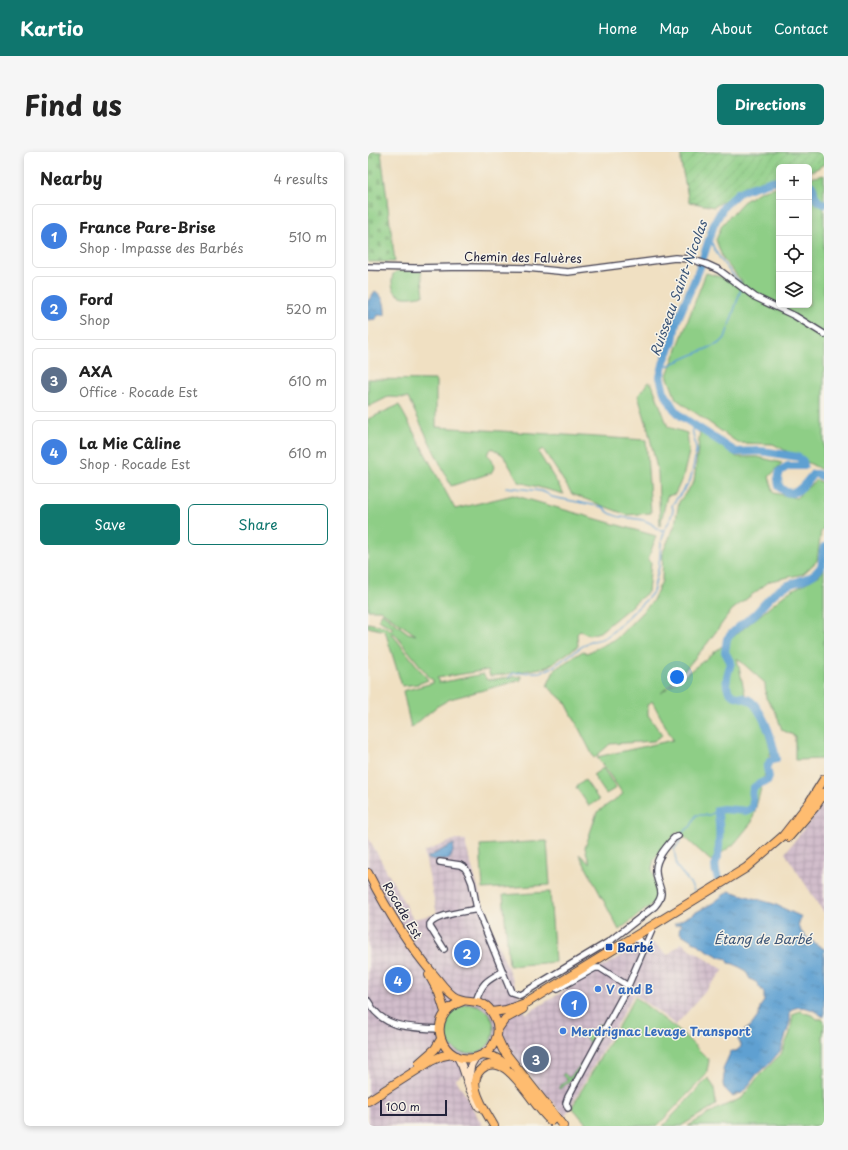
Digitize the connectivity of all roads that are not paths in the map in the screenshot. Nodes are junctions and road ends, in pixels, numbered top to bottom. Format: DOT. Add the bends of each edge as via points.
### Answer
graph roads {
  1 [pos="368,266"];
  2 [pos="824,334"];
  3 [pos="824,779"];
  4 [pos="824,793"];
  5 [pos="678,836"];
  6 [pos="440,862"];
  7 [pos="368,873"];
  8 [pos="477,910"];
  9 [pos="652,930"];
  10 [pos="634,939"];
  11 [pos="645,948"];
  12 [pos="444,949"];
  13 [pos="420,958"];
  14 [pos="502,972"];
  15 [pos="628,986"];
  16 [pos="557,989"];
  17 [pos="368,1001"];
  18 [pos="463,1001"];
  19 [pos="476,1001"];
  20 [pos="445,1012"];
  21 [pos="492,1012"];
  22 [pos="439,1029"];
  23 [pos="497,1033"];
  24 [pos="441,1039"];
  25 [pos="454,1055"];
  26 [pos="479,1057"];
  27 [pos="468,1083"];
  28 [pos="393,1084"];
  29 [pos="368,1101"];
  30 [pos="568,1108"];
  31 [pos="552,1124"];
  32 [pos="490,1126"];
  33 [pos="494,1126"];
  34 [pos="563,1126"];
  1 -- 2 [label="street, Chemin des Faluères" via="463,266 568,272 675,258 690,259 719,270 754,298 795,316"];
  3 -- 10 [label="main road" via="796,821 766,852 735,876"];
  4 -- 9 [label="main road" via="801,824 768,857"];
  5 -- 14 [label="street" via="658,861 656,870 662,894 660,900 610,941 520,995 511,992"];
  6 -- 8 [label="street" via="465,868 472,883"];
  7 -- 13 [label="main road, Rocade Est" via="394,921"];
  8 -- 12 [label="street" via="444,916 432,921 430,927"];
  8 -- 14 [label="street"];
  9 -- 10 [label="main road"];
  9 -- 11 [label="street"];
  10 -- 11 [label="street" via="642,942"];
  10 -- 16 [label="main road"];
  10 -- 21 [label="main road" via="528,1002"];
  11 -- 15 [label="street"];
  13 -- 18 [label="main road" via="453,996"];
  13 -- 20 [label="main road" via="439,993"];
  14 -- 19 [label="street" via="487,980"];
  15 -- 16 [label="street" via="600,968 595,968"];
  15 -- 30 [label="street" via="568,1097"];
  16 -- 23 [label="main road" via="509,1016 502,1022"];
  17 -- 22 [label="street" via="376,1014 392,1023"];
  18 -- 19 [label="main road"];
  18 -- 20 [label="main road"];
  19 -- 21 [label="main road"];
  20 -- 22 [label="main road"];
  21 -- 23 [label="main road"];
  22 -- 24 [label="main road"];
  23 -- 26 [label="main road" via="494,1045"];
  23 -- 34 [label="main road" via="503,1050"];
  24 -- 25 [label="main road"];
  24 -- 28 [label="main road" via="427,1057"];
  25 -- 26 [label="main road" via="469,1059"];
  25 -- 27 [label="main road" via="462,1066"];
  25 -- 28 [label="main road" via="442,1056 431,1061"];
  26 -- 27 [label="main road" via="471,1065"];
  26 -- 31 [label="main road" via="490,1056 503,1062"];
  27 -- 32 [label="main road"];
  28 -- 29 [label="main road"];
  31 -- 33 [label="main road" via="512,1074 499,1065 492,1064 480,1071 475,1086"];
}
